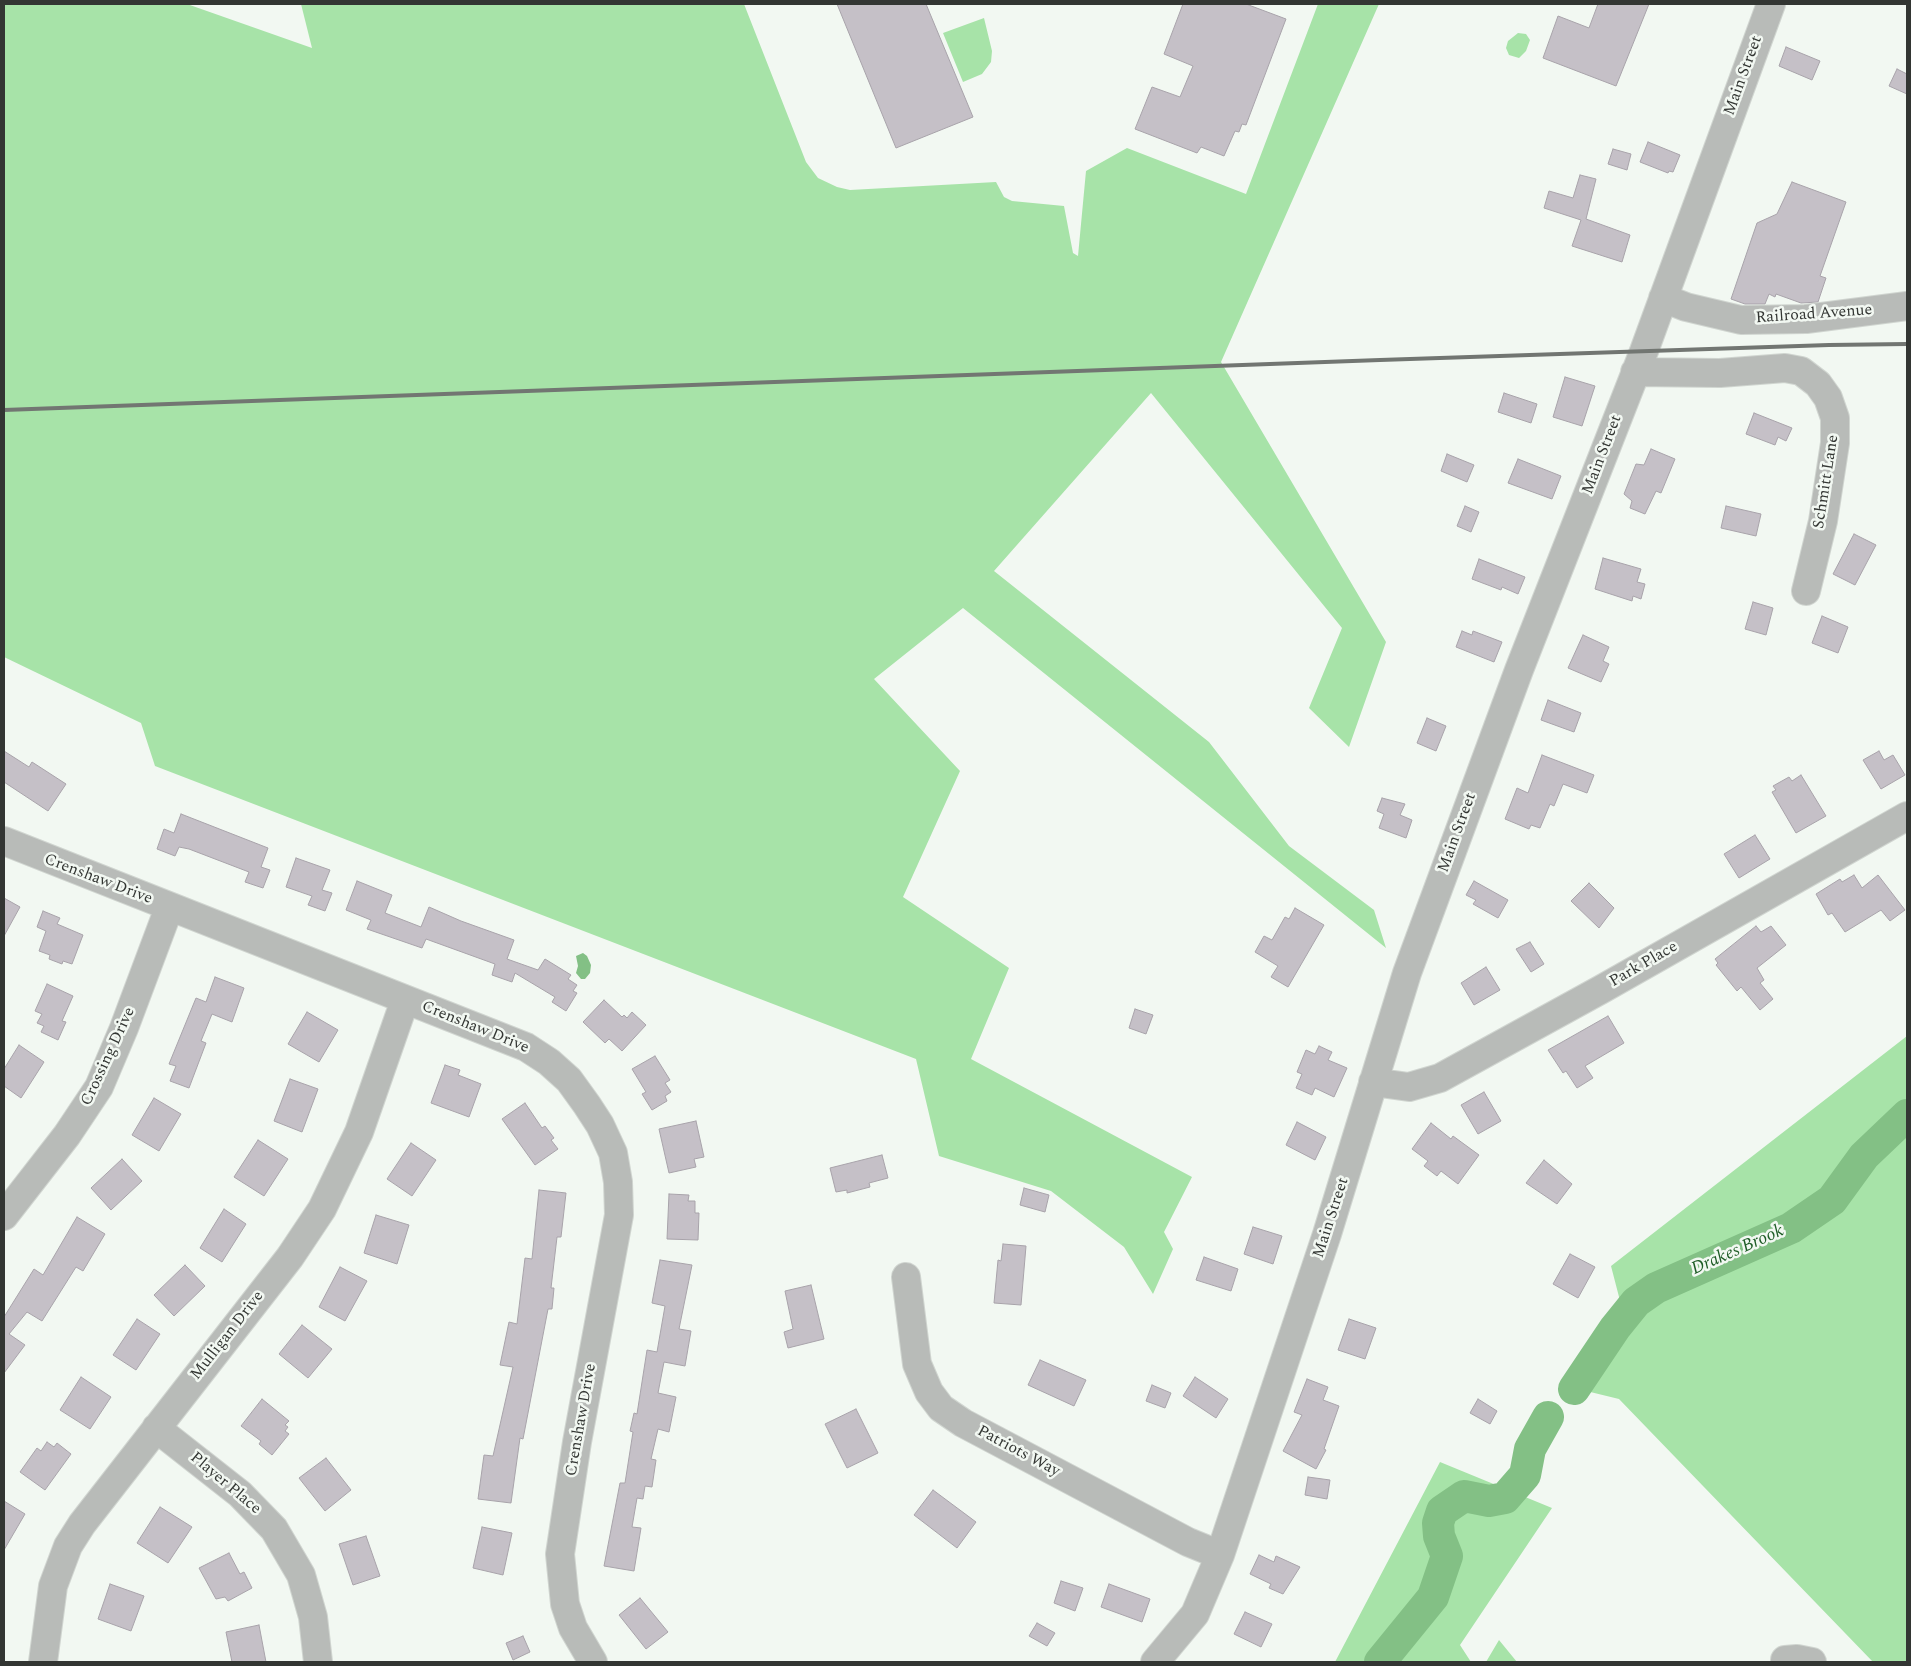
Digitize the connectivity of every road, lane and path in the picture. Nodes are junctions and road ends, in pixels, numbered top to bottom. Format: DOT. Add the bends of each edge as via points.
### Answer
graph roads {
  1 [pos="1771,4"];
  2 [pos="1663,298"];
  3 [pos="1907,306"];
  4 [pos="1635,372"];
  5 [pos="1806,591"];
  6 [pos="1907,816"];
  7 [pos="4,841"];
  8 [pos="169,908"];
  9 [pos="405,1000"];
  10 [pos="1373,1082"];
  11 [pos="4,1216"];
  12 [pos="906,1277"];
  13 [pos="156,1428"];
  14 [pos="1220,1555"];
  15 [pos="1785,1660"];
  16 [pos="43,1662"];
  17 [pos="318,1662"];
  18 [pos="593,1662"];
  19 [pos="1155,1662"];
  20 [pos="1812,1662"];
  1 -- 2 [label="street, Main Street"];
  2 -- 3 [label="street, Railroad Avenue" via="1741,320 1806,318"];
  2 -- 4 [label="street, Main Street"];
  4 -- 5 [label="street, Schmitt Lane" via="1720,373 1785,368 1801,372 1818,384 1828,398 1835,418 1835,443 1823,521"];
  4 -- 10 [label="street, Main Street" via="1479,775 1407,973"];
  6 -- 10 [label="street, Park Place" via="1440,1078 1409,1087"];
  7 -- 8 [label="street, Crenshaw Drive"];
  8 -- 9 [label="street, Crenshaw Drive"];
  8 -- 11 [label="street, Crossing Drive" via="98,1087 67,1136"];
  9 -- 13 [label="street, Mulligan Drive" via="359,1132 322,1209 290,1257"];
  9 -- 18 [label="street, Crenshaw Drive" via="496,1034 526,1047 549,1062 569,1080 587,1105 612,1153 618,1182 619,1215 560,1554 565,1604 573,1628"];
  10 -- 14 [label="street, Main Street" via="1327,1234"];
  12 -- 14 [label="street, Patriots Way" via="917,1364 929,1392 941,1408 963,1423 1188,1542"];
  13 -- 16 [label="street, Mulligan Drive" via="68,1546 53,1586"];
  13 -- 17 [label="street, Player Place" via="240,1494 274,1529 301,1575 313,1617"];
  14 -- 19 [label="street, Main Street" via="1195,1614"];
  15 -- 20 [label="street"];
}
